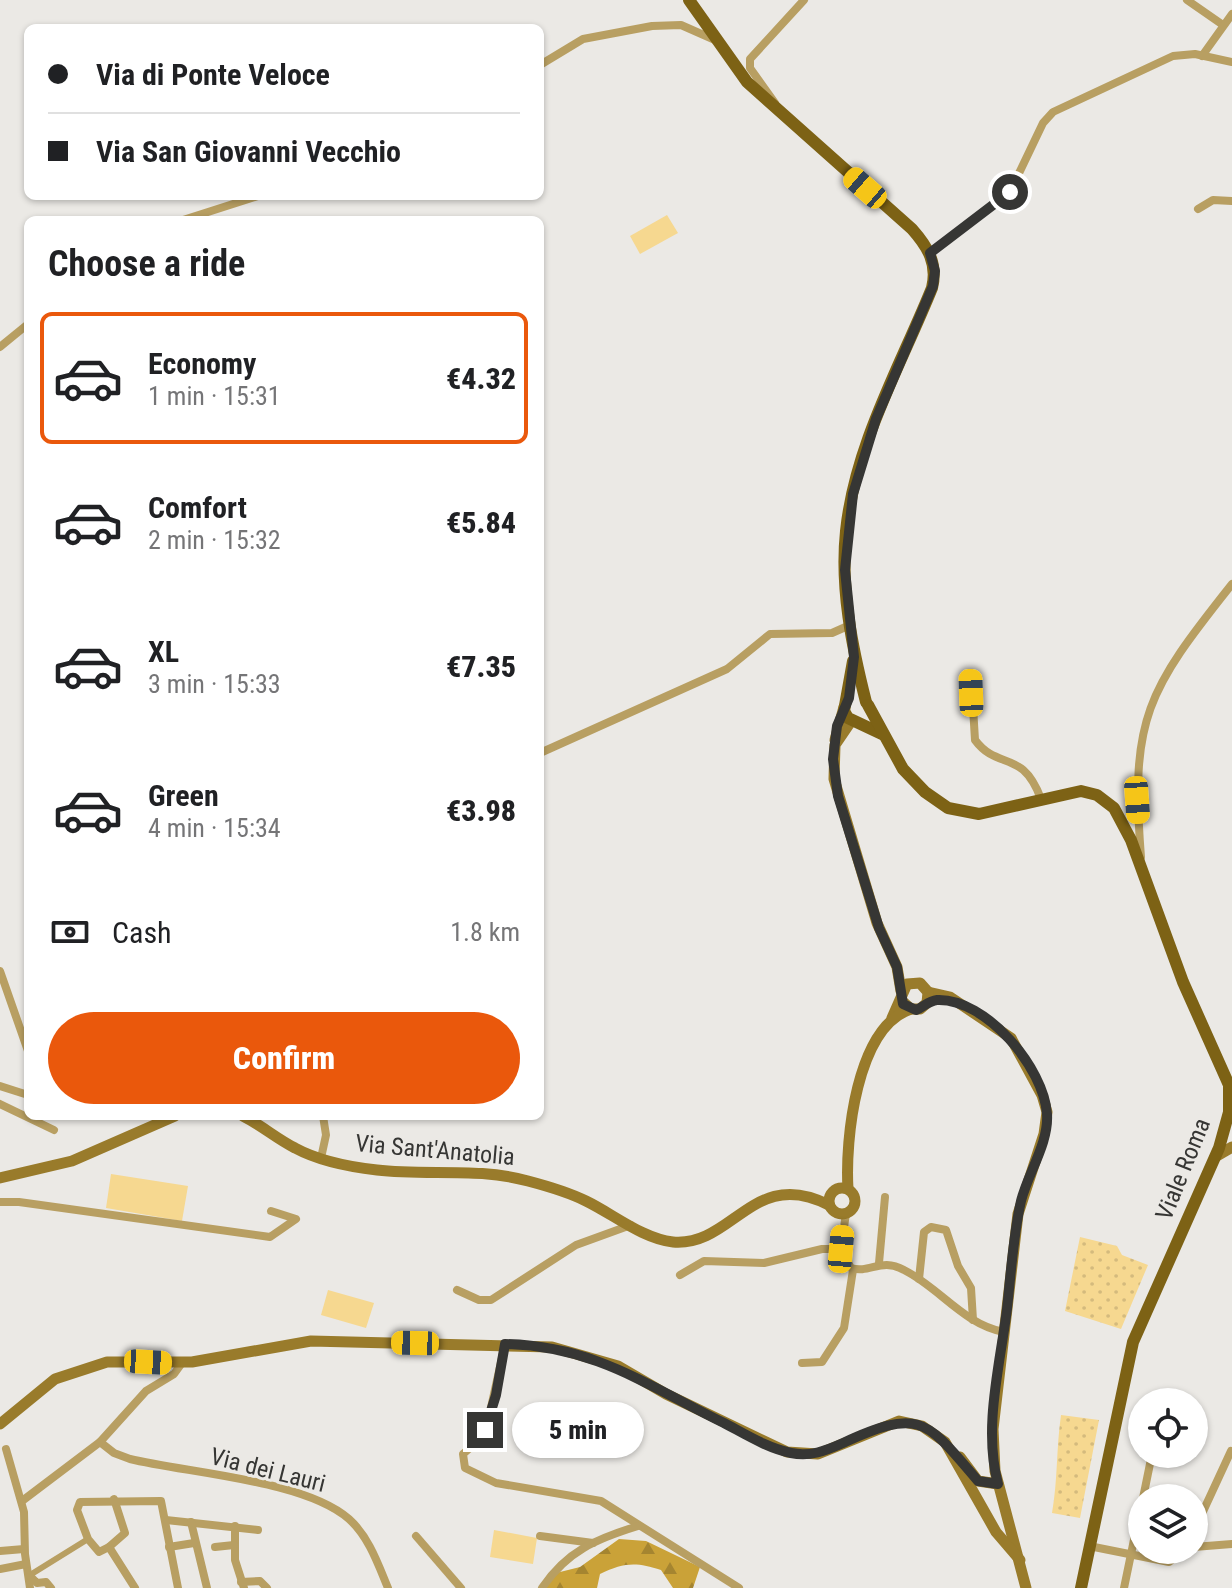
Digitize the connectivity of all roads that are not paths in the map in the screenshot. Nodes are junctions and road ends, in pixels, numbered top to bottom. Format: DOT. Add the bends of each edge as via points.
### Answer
graph roads {
  1 [pos="689,0"];
  2 [pos="804,0"];
  3 [pos="1187,0"];
  4 [pos="1232,14"];
  5 [pos="1223,25"];
  6 [pos="715,40"];
  7 [pos="1202,56"];
  8 [pos="1232,62"];
  9 [pos="544,63"];
  10 [pos="778,112"];
  11 [pos="246,200"];
  12 [pos="1232,201"];
  13 [pos="1198,209"];
  14 [pos="196,216"];
  15 [pos="930,255"];
  16 [pos="24,327"];
  17 [pos="0,347"];
  18 [pos="1232,584"];
  19 [pos="850,625"];
  20 [pos="854,648"];
  21 [pos="971,674"];
  22 [pos="846,702"];
  23 [pos="867,703"];
  24 [pos="854,721"];
  25 [pos="884,736"];
  26 [pos="835,745"];
  27 [pos="544,751"];
  28 [pos="1041,799"];
  29 [pos="1142,869"];
  30 [pos="897,967"];
  31 [pos="0,971"];
  32 [pos="925,992"];
  33 [pos="901,996"];
  34 [pos="911,1009"];
  35 [pos="890,1022"];
  36 [pos="24,1040"];
  37 [pos="0,1086"];
  38 [pos="1231,1089"];
  39 [pos="24,1094"];
  40 [pos="0,1104"];
  41 [pos="24,1116"];
  42 [pos="33,1120"];
  43 [pos="166,1120"];
  44 [pos="249,1120"];
  45 [pos="324,1120"];
  46 [pos="1230,1123"];
  47 [pos="54,1130"];
  48 [pos="1232,1147"];
  49 [pos="1215,1157"];
  50 [pos="321,1158"];
  51 [pos="0,1178"];
  52 [pos="885,1197"];
  53 [pos="839,1200"];
  54 [pos="0,1202"];
  55 [pos="271,1211"];
  56 [pos="632,1225"];
  57 [pos="841,1249"];
  58 [pos="879,1263"];
  59 [pos="853,1270"];
  60 [pos="680,1275"];
  61 [pos="919,1279"];
  62 [pos="457,1290"];
  63 [pos="973,1320"];
  64 [pos="1004,1332"];
  65 [pos="505,1344"];
  66 [pos="182,1363"];
  67 [pos="802,1363"];
  68 [pos="0,1424"];
  69 [pos="100,1442"];
  70 [pos="6,1449"];
  71 [pos="951,1451"];
  72 [pos="1231,1451"];
  73 [pos="998,1484"];
  74 [pos="114,1499"];
  75 [pos="22,1501"];
  76 [pos="1208,1501"];
  77 [pos="979,1504"];
  78 [pos="1008,1513"];
  79 [pos="166,1520"];
  80 [pos="191,1522"];
  81 [pos="634,1524"];
  82 [pos="235,1526"];
  83 [pos="258,1530"];
  84 [pos="416,1536"];
  85 [pos="540,1536"];
  86 [pos="88,1539"];
  87 [pos="194,1543"];
  88 [pos="594,1543"];
  89 [pos="1232,1544"];
  90 [pos="234,1545"];
  91 [pos="1089,1546"];
  92 [pos="1208,1546"];
  93 [pos="109,1547"];
  94 [pos="169,1547"];
  95 [pos="215,1547"];
  96 [pos="24,1549"];
  97 [pos="0,1551"];
  98 [pos="1128,1555"];
  99 [pos="1020,1560"];
  100 [pos="26,1564"];
  101 [pos="236,1564"];
  102 [pos="1129,1564"];
  103 [pos="225,1565"];
  104 [pos="0,1569"];
  105 [pos="30,1575"];
  106 [pos="242,1585"];
  107 [pos="30,1588"];
  108 [pos="51,1588"];
  109 [pos="135,1588"];
  110 [pos="178,1588"];
  111 [pos="207,1588"];
  112 [pos="267,1588"];
  113 [pos="388,1588"];
  114 [pos="461,1588"];
  115 [pos="542,1588"];
  116 [pos="739,1588"];
  117 [pos="1026,1588"];
  118 [pos="1081,1588"];
  119 [pos="1124,1588"];
  1 -- 6 [label="main road"];
  2 -- 10 [label="street" via="750,59 750,68"];
  3 -- 5 [label="street"];
  4 -- 5 [label="street"];
  5 -- 7 [label="street"];
  6 -- 9 [label="street" via="677,24 652,26 583,39"];
  6 -- 10 [label="main road"];
  7 -- 8 [label="street"];
  7 -- 15 [label="street" via="1166,58 1053,112 1008,196"];
  10 -- 15 [label="main road" via="908,226"];
  11 -- 14 [label="street"];
  12 -- 13 [label="street" via="1213,200"];
  15 -- 19 [label="main road, Viale Roma" via="933,286 876,419 853,494 845,557"];
  16 -- 17 [label="street"];
  18 -- 29 [label="street" via="1173,662 1148,708 1136,782"];
  19 -- 20 [label="main road, Viale Roma"];
  19 -- 27 [label="street" via="828,634 770,634 727,669"];
  20 -- 22 [label="main road, Viale Roma"];
  20 -- 23 [label="main road, Viale Roma"];
  21 -- 28 [label="street" via="976,742 1026,769"];
  22 -- 23 [label="main road" via="860,697"];
  22 -- 24 [label="main road"];
  22 -- 26 [label="main road"];
  23 -- 24 [label="main road" via="866,716"];
  23 -- 25 [label="main road, Viale Roma"];
  24 -- 25 [label="main road, Viale Roma"];
  24 -- 26 [label="main road"];
  25 -- 28 [label="main road, Viale Roma" via="913,781 954,810 979,814"];
  26 -- 30 [label="main road" via="838,796 879,928"];
  28 -- 29 [label="main road, Viale Roma" via="1081,791 1104,799 1118,815"];
  29 -- 38 [label="main road, Viale Roma" via="1180,974"];
  30 -- 32 [label="main road"];
  30 -- 33 [label="main road"];
  31 -- 36 [label="street"];
  32 -- 33 [label="main road" via="911,982"];
  32 -- 34 [label="main road" via="920,1009"];
  32 -- 64 [label="main road" via="959,1004 1015,1043 1047,1112 1018,1214"];
  33 -- 34 [label="main road"];
  33 -- 35 [label="main road"];
  34 -- 35 [label="main road"];
  35 -- 53 [label="main road" via="858,1086"];
  37 -- 39 [label="street"];
  38 -- 46 [label="main road, Viale Roma"];
  40 -- 41 [label="street"];
  42 -- 47 [label="street"];
  43 -- 51 [label="main road" via="72,1161"];
  44 -- 50 [label="main road, Via Sant'Anatolia"];
  45 -- 50 [label="street, Via Sant'Anatolia"];
  46 -- 49 [label="main road, Viale Roma"];
  48 -- 49 [label="main road"];
  49 -- 91 [label="main road, Viale Roma" via="1133,1342"];
  50 -- 56 [label="main road, Via Sant'Anatolia" via="379,1171 470,1172 521,1179 585,1200"];
  52 -- 58 [label="street"];
  53 -- 56 [label="main road, Via Sant'Anatolia" via="801,1195 757,1202 690,1241 667,1241"];
  53 -- 57 [label="street"];
  54 -- 55 [label="street" via="270,1237 296,1219"];
  56 -- 62 [label="street" via="576,1245 491,1300"];
  57 -- 59 [label="street"];
  57 -- 60 [label="street" via="760,1264 700,1262"];
  58 -- 59 [label="street"];
  58 -- 61 [label="street" via="900,1267"];
  59 -- 67 [label="street" via="844,1330 822,1362"];
  61 -- 63 [label="street"];
  61 -- 63 [label="street" via="924,1232 944,1229 970,1286"];
  63 -- 64 [label="street"];
  64 -- 73 [label="main road" via="993,1429"];
  65 -- 66 [label="main road" via="300,1342"];
  65 -- 71 [label="main road" via="552,1347 610,1363 787,1452 818,1454 902,1421 928,1428"];
  65 -- 81 [label="street" via="491,1412 479,1440 463,1454 463,1465 496,1483 601,1501"];
  66 -- 68 [label="main road" via="119,1361 78,1369 43,1387"];
  66 -- 69 [label="street" via="149,1388"];
  69 -- 75 [label="street"];
  69 -- 113 [label="street, Via dei Lauri" via="126,1458 254,1484 329,1506 360,1531"];
  70 -- 75 [label="street"];
  71 -- 73 [label="main road" via="978,1481"];
  71 -- 77 [label="main road"];
  72 -- 76 [label="street"];
  73 -- 78 [label="main road"];
  74 -- 79 [label="street" via="161,1501"];
  74 -- 86 [label="street" via="78,1503"];
  74 -- 93 [label="street" via="125,1533"];
  75 -- 96 [label="street"];
  77 -- 78 [label="main road"];
  77 -- 99 [label="main road"];
  78 -- 99 [label="main road"];
  79 -- 80 [label="street"];
  79 -- 94 [label="street"];
  80 -- 82 [label="street"];
  80 -- 87 [label="street"];
  81 -- 88 [label="street"];
  81 -- 116 [label="street"];
  82 -- 83 [label="street"];
  82 -- 90 [label="street"];
  84 -- 114 [label="street"];
  85 -- 88 [label="street"];
  86 -- 93 [label="street" via="97,1552"];
  86 -- 105 [label="street"];
  87 -- 94 [label="street"];
  87 -- 111 [label="street"];
  88 -- 115 [label="street" via="561,1561"];
  89 -- 92 [label="street"];
  90 -- 95 [label="street"];
  90 -- 101 [label="street"];
  91 -- 98 [label="street"];
  91 -- 118 [label="main road, Viale Roma"];
  93 -- 109 [label="street"];
  94 -- 110 [label="street"];
  96 -- 97 [label="street"];
  96 -- 100 [label="street"];
  99 -- 117 [label="main road"];
  100 -- 104 [label="street"];
  100 -- 105 [label="street"];
  101 -- 103 [label="street"];
  101 -- 106 [label="street"];
  102 -- 119 [label="street"];
  105 -- 107 [label="street"];
  105 -- 108 [label="street"];
  106 -- 112 [label="street" via="260,1581"];
}
